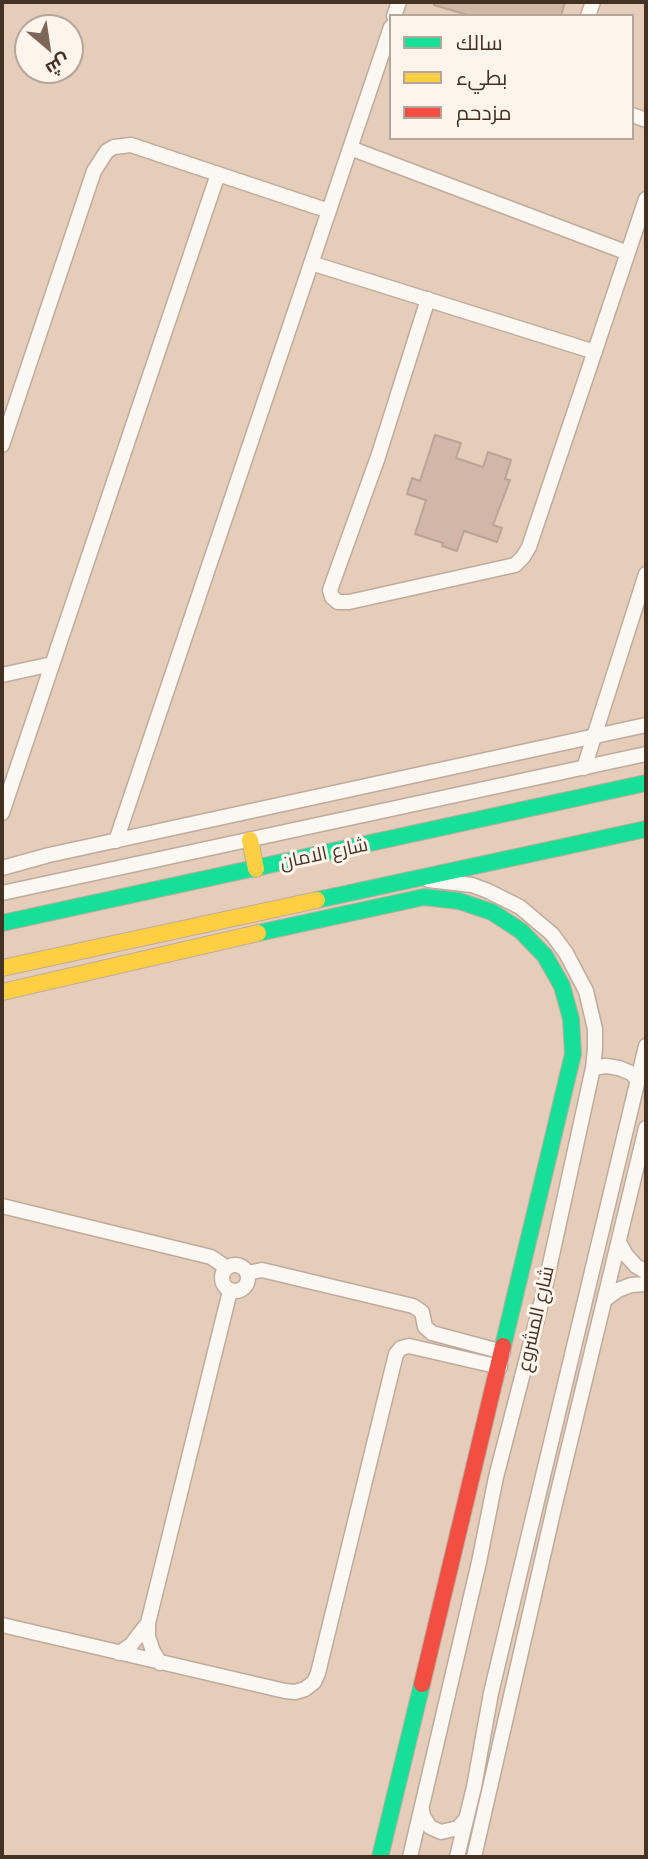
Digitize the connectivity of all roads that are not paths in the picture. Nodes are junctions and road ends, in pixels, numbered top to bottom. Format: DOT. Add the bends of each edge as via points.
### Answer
graph roads {
  1 [pos="389,32"];
  2 [pos="350,148"];
  3 [pos="218,174"];
  4 [pos="646,199"];
  5 [pos="329,211"];
  6 [pos="628,253"];
  7 [pos="311,263"];
  8 [pos="428,299"];
  9 [pos="595,352"];
  10 [pos="2,445"];
  11 [pos="646,574"];
  12 [pos="52,664"];
  13 [pos="2,675"];
  14 [pos="646,726"];
  15 [pos="593,737"];
  16 [pos="646,754"];
  17 [pos="584,768"];
  18 [pos="646,783"];
  19 [pos="2,813"];
  20 [pos="646,829"];
  21 [pos="250,840"];
  22 [pos="117,841"];
  23 [pos="2,868"];
  24 [pos="256,869"];
  25 [pos="417,878"];
  26 [pos="2,893"];
  27 [pos="2,923"];
  28 [pos="2,968"];
  29 [pos="2,992"];
  30 [pos="646,1046"];
  31 [pos="593,1068"];
  32 [pos="638,1080"];
  33 [pos="646,1128"];
  34 [pos="615,1170"];
  35 [pos="635,1175"];
  36 [pos="2,1206"];
  37 [pos="619,1242"];
  38 [pos="227,1268"];
  39 [pos="646,1272"];
  40 [pos="247,1273"];
  41 [pos="646,1284"];
  42 [pos="230,1291"];
  43 [pos="518,1292"];
  44 [pos="543,1296"];
  45 [pos="606,1299"];
  46 [pos="502,1359"];
  47 [pos="474,1472"];
  48 [pos="496,1477"];
  49 [pos="148,1623"];
  50 [pos="2,1625"];
  51 [pos="119,1653"];
  52 [pos="160,1663"];
  53 [pos="422,1810"];
  54 [pos="466,1819"];
  55 [pos="380,1857"];
  56 [pos="410,1857"];
  57 [pos="457,1857"];
  58 [pos="474,1857"];
  1 -- 2 [label="street"];
  2 -- 5 [label="street"];
  2 -- 6 [label="street"];
  3 -- 5 [label="street"];
  3 -- 10 [label="street" via="131,145 114,147 99,160"];
  3 -- 12 [label="street"];
  4 -- 6 [label="street"];
  5 -- 7 [label="street"];
  6 -- 9 [label="street"];
  7 -- 8 [label="street"];
  7 -- 22 [label="street"];
  8 -- 9 [label="street"];
  8 -- 9 [label="street" via="330,590 338,602 515,565 529,547"];
  11 -- 15 [label="street"];
  12 -- 13 [label="street"];
  12 -- 19 [label="street"];
  14 -- 15 [label="street"];
  15 -- 17 [label="street"];
  15 -- 22 [label="street"];
  16 -- 17 [label="street"];
  17 -- 21 [label="street"];
  18 -- 24 [label="street, شارع الامان"];
  20 -- 25 [label="street"];
  21 -- 24 [label="street"];
  21 -- 26 [label="street"];
  22 -- 23 [label="street"];
  24 -- 27 [label="street, شارع الامان"];
  25 -- 28 [label="street"];
  25 -- 31 [label="street, شارع المشروع" via="488,891 520,907 551,934 586,991 595,1029"];
  29 -- 43 [label="street" via="424,897 459,901 492,912 521,931 545,956 562,986 571,1019 571,1065"];
  30 -- 32 [label="street"];
  31 -- 32 [label="street" via="619,1068"];
  31 -- 44 [label="street, شارع المشروع"];
  32 -- 34 [label="street"];
  33 -- 35 [label="street"];
  34 -- 35 [label="street"];
  34 -- 54 [label="street" via="491,1693"];
  35 -- 37 [label="street"];
  36 -- 38 [label="street" via="211,1256"];
  37 -- 39 [label="street"];
  37 -- 45 [label="street"];
  38 -- 40 [label="street" via="239,1266"];
  38 -- 42 [label="street" via="222,1283"];
  40 -- 42 [label="street" via="242,1290"];
  40 -- 46 [label="street" via="262,1270 413,1306 422,1312 425,1327 432,1333"];
  41 -- 45 [label="street" via="631,1285"];
  42 -- 49 [label="street"];
  43 -- 44 [label="street"];
  43 -- 46 [label="street"];
  44 -- 48 [label="street, شارع المشروع"];
  45 -- 58 [label="street"];
  46 -- 47 [label="street"];
  46 -- 52 [label="street" via="409,1346 396,1354 314,1682 305,1689 285,1691"];
  47 -- 48 [label="street"];
  47 -- 55 [label="street"];
  48 -- 53 [label="street, شارع المشروع"];
  49 -- 51 [label="street"];
  49 -- 52 [label="street" via="148,1637"];
  50 -- 51 [label="street"];
  51 -- 52 [label="street"];
  53 -- 54 [label="street" via="430,1826 441,1832 458,1828"];
  53 -- 56 [label="street, شارع المشروع"];
  54 -- 57 [label="street"];
}
